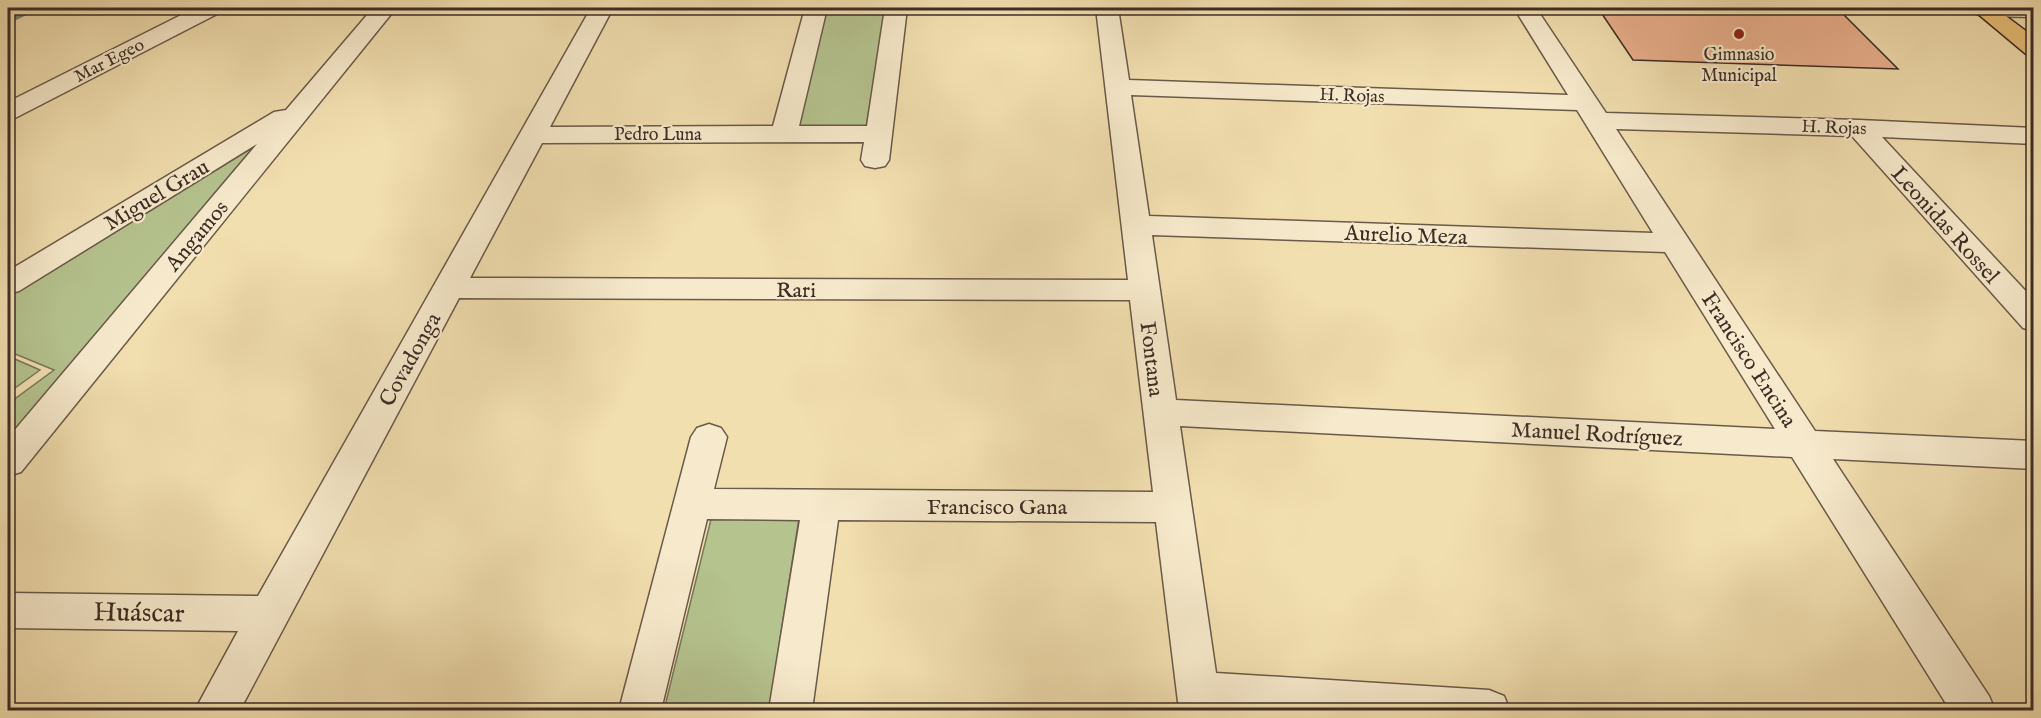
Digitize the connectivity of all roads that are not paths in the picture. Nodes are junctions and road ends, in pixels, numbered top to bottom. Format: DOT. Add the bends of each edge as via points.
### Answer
graph roads {
  1 [pos="211,8"];
  2 [pos="385,8"];
  3 [pos="602,8"];
  4 [pos="816,8"];
  5 [pos="896,8"];
  6 [pos="1107,8"];
  7 [pos="1526,8"];
  8 [pos="1983,8"];
  9 [pos="2034,10"];
  10 [pos="2034,48"];
  11 [pos="1118,87"];
  12 [pos="304,104"];
  13 [pos="8,112"];
  14 [pos="1593,112"];
  15 [pos="1859,128"];
  16 [pos="784,134"];
  17 [pos="532,135"];
  18 [pos="2034,136"];
  19 [pos="1136,225"];
  20 [pos="1676,243"];
  21 [pos="8,284"];
  22 [pos="448,288"];
  23 [pos="1144,290"];
  24 [pos="2034,320"];
  25 [pos="1160,412"];
  26 [pos="709,437"];
  27 [pos="1804,444"];
  28 [pos="2034,455"];
  29 [pos="8,462"];
  30 [pos="692,504"];
  31 [pos="821,504"];
  32 [pos="1172,507"];
  33 [pos="8,611"];
  34 [pos="270,614"];
  35 [pos="1198,701"];
  36 [pos="217,711"];
  37 [pos="640,711"];
  38 [pos="790,711"];
  39 [pos="1489,711"];
  40 [pos="1974,711"];
  1 -- 13 [label="street, Mar Egeo"];
  2 -- 12 [label="street, Angamos"];
  3 -- 17 [label="street, Covadonga"];
  4 -- 16 [label="street"];
  5 -- 16 [label="street, Pedro Luna" via="876,147"];
  6 -- 11 [label="street, Fontana"];
  7 -- 14 [label="street, Francisco Encina"];
  8 -- 9 [label="street"];
  8 -- 10 [label="main road"];
  11 -- 14 [label="street, H. Rojas"];
  11 -- 19 [label="street, Fontana"];
  12 -- 21 [label="street, Miguel Grau"];
  12 -- 29 [label="street, Angamos"];
  14 -- 15 [label="street, H. Rojas"];
  14 -- 20 [label="street, Francisco Encina"];
  15 -- 18 [label="street, H. Rojas"];
  15 -- 24 [label="street, Leonidas Rossel"];
  16 -- 17 [label="street, Pedro Luna"];
  17 -- 22 [label="street, Covadonga"];
  19 -- 20 [label="street, Aurelio Meza"];
  19 -- 23 [label="street, Fontana"];
  20 -- 27 [label="street, Francisco Encina"];
  22 -- 23 [label="street, Rari"];
  22 -- 34 [label="street, Covadonga"];
  23 -- 25 [label="street, Fontana"];
  25 -- 27 [label="street, Manuel Rodríguez"];
  25 -- 32 [label="street, Fontana"];
  26 -- 30 [label="street"];
  27 -- 28 [label="street, Manuel Rodríguez"];
  27 -- 40 [label="street, Francisco Encina"];
  30 -- 31 [label="street, Francisco Gana"];
  30 -- 37 [label="street"];
  31 -- 32 [label="street, Francisco Gana"];
  31 -- 38 [label="street"];
  32 -- 35 [label="street, Fontana"];
  33 -- 34 [label="street, Huáscar"];
  34 -- 36 [label="street, Covadonga"];
  35 -- 39 [label="street"];
}
